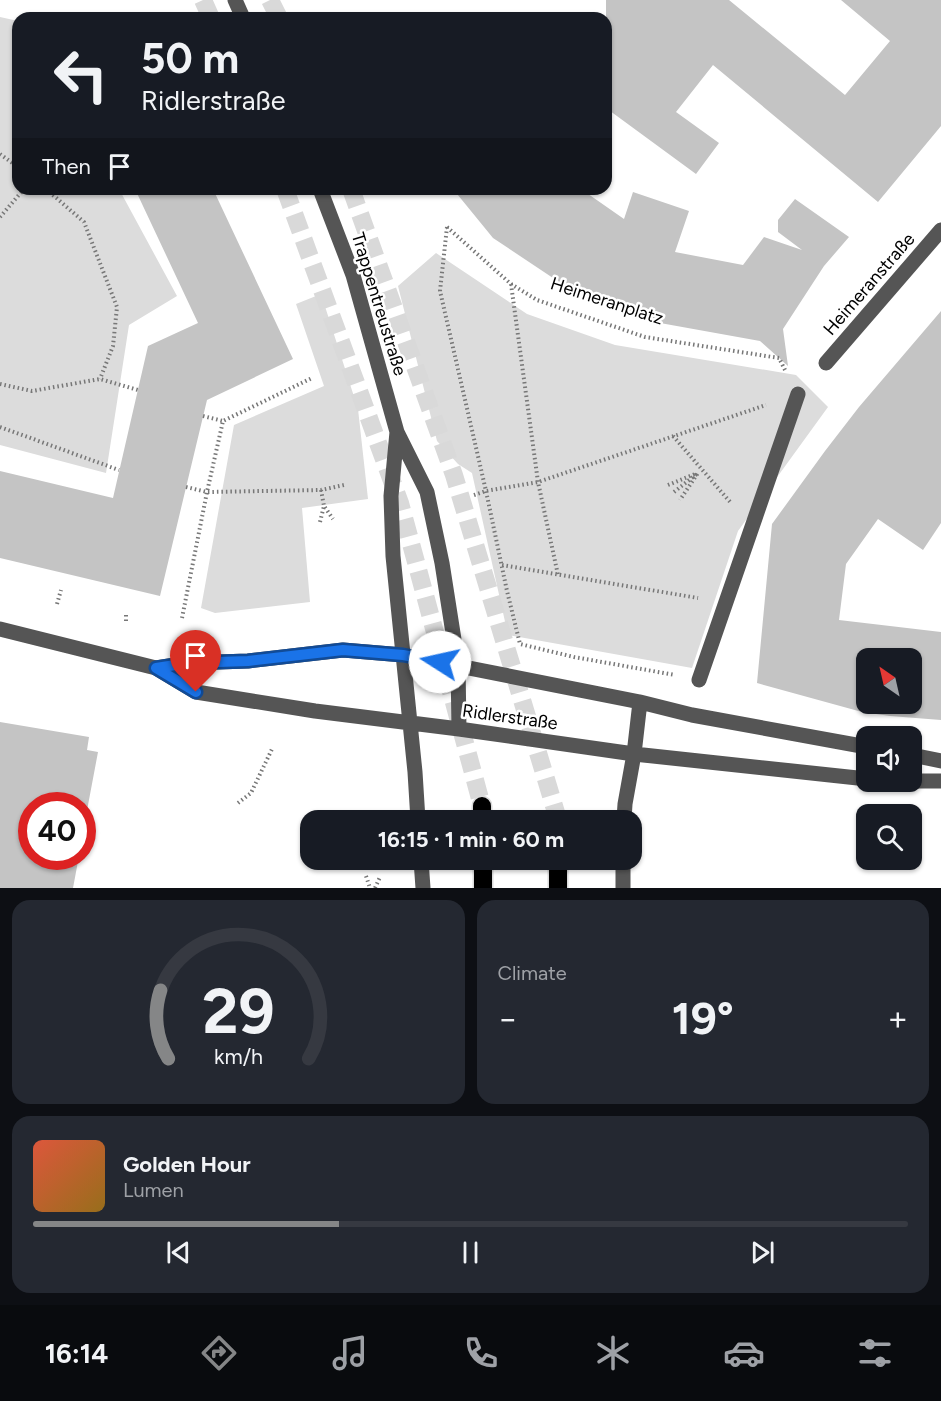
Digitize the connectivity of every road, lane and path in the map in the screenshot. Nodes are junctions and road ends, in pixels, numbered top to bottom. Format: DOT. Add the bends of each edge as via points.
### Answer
graph roads {
  1 [pos="19,195"];
  2 [pos="53,195"];
  3 [pos="322,195"];
  4 [pos="0,217"];
  5 [pos="941,230"];
  6 [pos="511,284"];
  7 [pos="779,358"];
  8 [pos="826,363"];
  9 [pos="312,378"];
  10 [pos="100,379"];
  11 [pos="0,384"];
  12 [pos="138,390"];
  13 [pos="798,394"];
  14 [pos="203,416"];
  15 [pos="223,421"];
  16 [pos="0,427"];
  17 [pos="397,432"];
  18 [pos="673,436"];
  19 [pos="119,470"];
  20 [pos="700,471"];
  21 [pos="538,482"];
  22 [pos="668,484"];
  23 [pos="344,485"];
  24 [pos="186,487"];
  25 [pos="321,490"];
  26 [pos="486,491"];
  27 [pos="207,492"];
  28 [pos="674,492"];
  29 [pos="474,495"];
  30 [pos="680,500"];
  31 [pos="324,506"];
  32 [pos="333,519"];
  33 [pos="320,522"];
  34 [pos="752,527"];
  35 [pos="502,565"];
  36 [pos="558,575"];
  37 [pos="61,590"];
  38 [pos="726,603"];
  39 [pos="57,604"];
  40 [pos="126,613"];
  41 [pos="182,618"];
  42 [pos="126,621"];
  43 [pos="0,629"];
  44 [pos="403,655"];
  45 [pos="458,665"];
  46 [pos="156,668"];
  47 [pos="699,680"];
  48 [pos="640,702"];
  49 [pos="410,723"];
  50 [pos="459,729"];
  51 [pos="856,745"];
  52 [pos="273,747"];
  53 [pos="634,754"];
  54 [pos="922,757"];
  55 [pos="941,761"];
  56 [pos="856,778"];
  57 [pos="941,780"];
  58 [pos="922,781"];
  59 [pos="238,803"];
  60 [pos="417,810"];
  61 [pos="625,810"];
  62 [pos="422,870"];
  63 [pos="483,870"];
  64 [pos="558,870"];
  65 [pos="623,870"];
  66 [pos="366,876"];
  67 [pos="380,877"];
  68 [pos="370,888"];
  69 [pos="375,888"];
  70 [pos="423,888"];
  71 [pos="483,888"];
  72 [pos="558,888"];
  73 [pos="623,888"];
  1 -- 4 [label="path"];
  2 -- 10 [label="path" via="84,222 117,308 113,346"];
  3 -- 17 [label="street, Trappentreustraße" via="353,275"];
  5 -- 8 [label="street, Heimeranstraße"];
  6 -- 7 [label="path, Heimeranplatz" via="537,300 645,337"];
  6 -- 21 [label="path"];
  6 -- 26 [label="path, Heimeranplatz" via="447,226 440,291"];
  9 -- 15 [label="path"];
  10 -- 11 [label="path" via="32,391"];
  10 -- 12 [label="path"];
  13 -- 18 [label="path"];
  13 -- 34 [label="street"];
  14 -- 15 [label="path"];
  15 -- 27 [label="path"];
  16 -- 19 [label="path"];
  17 -- 44 [label="street, Trappentreustraße" via="391,496"];
  17 -- 45 [label="street, Trappentreustraße" via="427,492"];
  18 -- 20 [label="path"];
  18 -- 21 [label="path"];
  20 -- 22 [label="path"];
  20 -- 28 [label="path"];
  20 -- 30 [label="path"];
  20 -- 34 [label="path"];
  21 -- 26 [label="path"];
  21 -- 36 [label="path"];
  23 -- 25 [label="path"];
  24 -- 27 [label="path"];
  25 -- 27 [label="path"];
  25 -- 31 [label="path"];
  26 -- 29 [label="path"];
  26 -- 35 [label="path"];
  27 -- 41 [label="path"];
  31 -- 32 [label="path"];
  31 -- 33 [label="path"];
  34 -- 38 [label="street"];
  35 -- 36 [label="path"];
  35 -- 47 [label="path" via="520,644"];
  36 -- 38 [label="path"];
  37 -- 39 [label="path"];
  38 -- 47 [label="street"];
  40 -- 42 [label="path"];
  43 -- 46 [label="street, Ridlerstraße"];
  44 -- 45 [label="street, Ridlerstraße"];
  44 -- 46 [label="street, Ridlerstraße" via="343,650"];
  44 -- 49 [label="street, Trappentreustraße"];
  45 -- 48 [label="street, Ridlerstraße"];
  45 -- 50 [label="street, Trappentreustraße"];
  46 -- 49 [label="street, Ridlerstraße" via="196,692"];
  48 -- 51 [label="street, Ridlerstraße"];
  48 -- 53 [label="street"];
  49 -- 50 [label="street, Ridlerstraße"];
  49 -- 60 [label="street, Trappentreustraße"];
  50 -- 53 [label="street, Ridlerstraße"];
  52 -- 59 [label="path" via="251,793"];
  53 -- 56 [label="street, Ridlerstraße"];
  53 -- 61 [label="street"];
  54 -- 55 [label="street"];
  57 -- 58 [label="street"];
  62 -- 70 [label="street"];
  63 -- 71 [label="highway"];
  64 -- 72 [label="highway"];
  65 -- 73 [label="street"];
  66 -- 68 [label="path"];
  67 -- 69 [label="path"];
}
